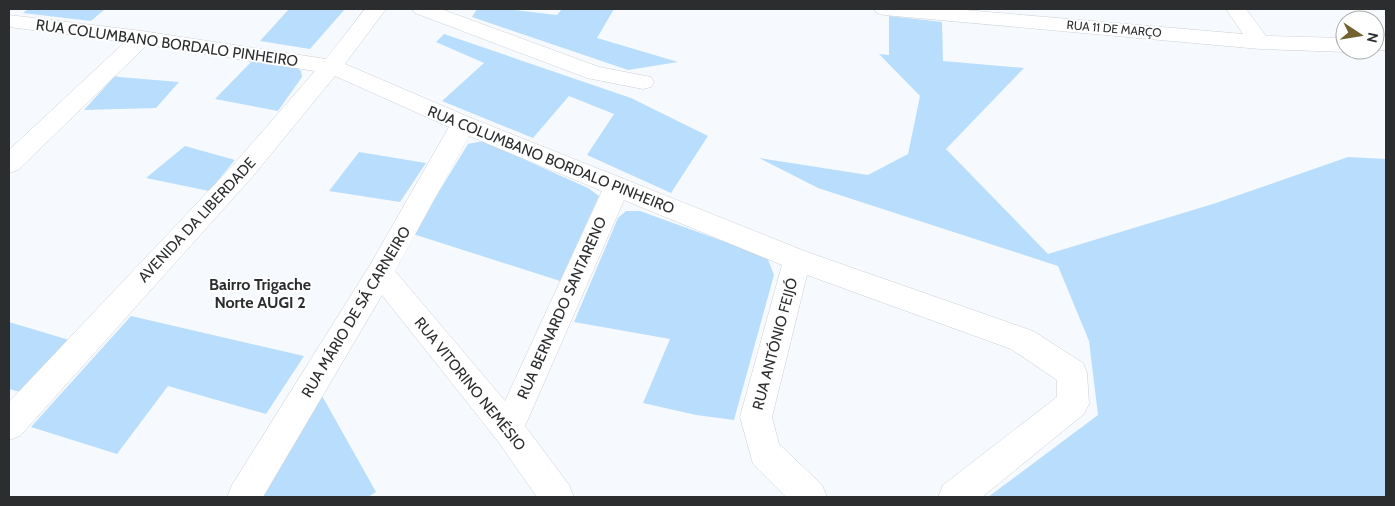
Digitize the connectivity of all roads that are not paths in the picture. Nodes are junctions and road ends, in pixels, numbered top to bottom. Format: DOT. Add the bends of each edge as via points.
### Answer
graph roads {
  1 [pos="376,9"];
  2 [pos="422,9"];
  3 [pos="884,9"];
  4 [pos="1236,9"];
  5 [pos="9,21"];
  6 [pos="142,38"];
  7 [pos="1260,42"];
  8 [pos="1335,45"];
  9 [pos="333,67"];
  10 [pos="643,82"];
  11 [pos="463,124"];
  12 [pos="10,163"];
  13 [pos="616,188"];
  14 [pos="797,260"];
  15 [pos="380,273"];
  16 [pos="9,425"];
  17 [pos="508,429"];
  18 [pos="244,497"];
  19 [pos="557,497"];
  20 [pos="810,497"];
  21 [pos="955,497"];
  1 -- 9 [label="street, AVENIDA DA LIBERDADE"];
  2 -- 10 [label="street" via="595,74"];
  3 -- 7 [label="street, RUA 11 DE MARÇO"];
  4 -- 7 [label="street"];
  5 -- 6 [label="street, RUA COLUMBANO BORDALO PINHEIRO"];
  6 -- 9 [label="street, RUA COLUMBANO BORDALO PINHEIRO"];
  6 -- 12 [label="street"];
  7 -- 8 [label="street, RUA 11 DE MARÇO"];
  9 -- 11 [label="street, RUA COLUMBANO BORDALO PINHEIRO"];
  9 -- 16 [label="street, AVENIDA DA LIBERDADE"];
  11 -- 13 [label="street, RUA COLUMBANO BORDALO PINHEIRO"];
  11 -- 15 [label="street, RUA MÁRIO DE SÁ CARNEIRO"];
  13 -- 14 [label="street, RUA COLUMBANO BORDALO PINHEIRO"];
  13 -- 17 [label="street, RUA BERNARDO SANTARENO"];
  14 -- 20 [label="street, RUA ANTÓNIO FEIJÓ" via="756,417 765,453"];
  14 -- 21 [label="street, RUA COLUMBANO BORDALO PINHEIRO" via="1022,340 1072,373 1074,404"];
  15 -- 17 [label="street, RUA VITORINO NEMÉSIO"];
  15 -- 18 [label="street, RUA MÁRIO DE SÁ CARNEIRO"];
  17 -- 19 [label="street, RUA VITORINO NEMÉSIO"];
}
